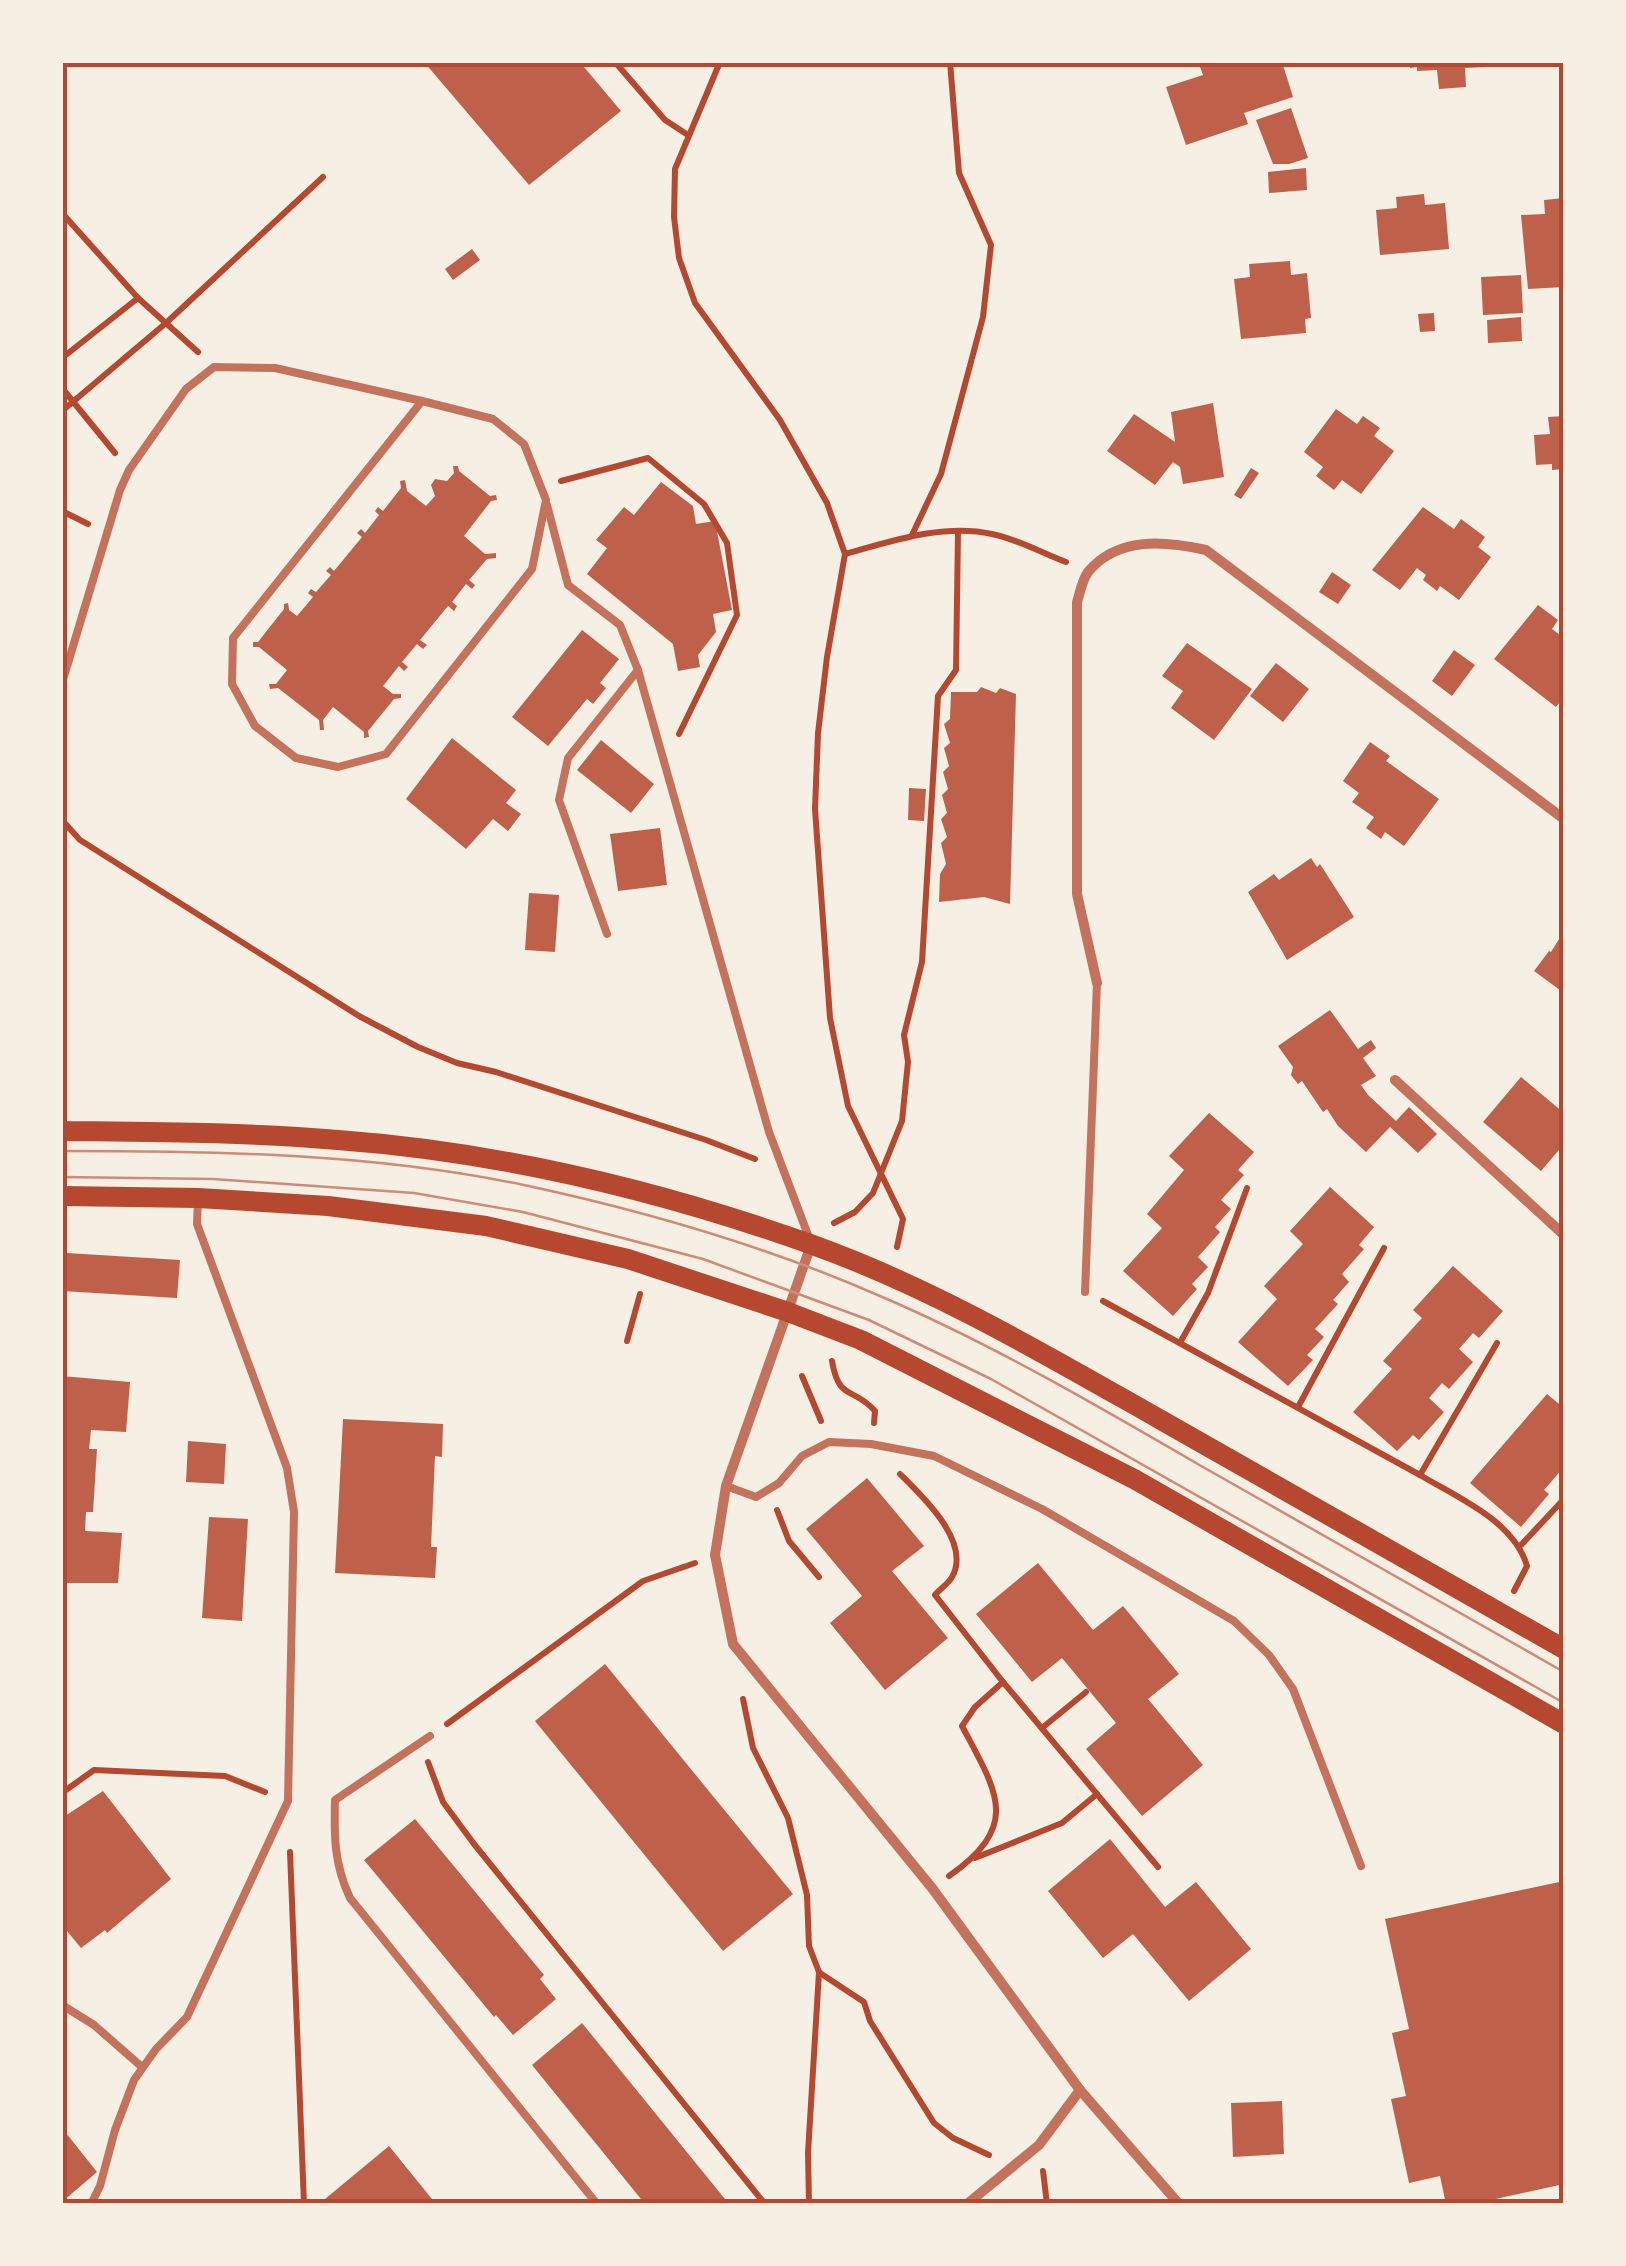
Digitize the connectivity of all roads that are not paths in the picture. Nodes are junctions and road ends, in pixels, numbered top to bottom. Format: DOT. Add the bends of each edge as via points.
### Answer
graph roads {
  1 [pos="422,401"];
  2 [pos="546,500"];
  3 [pos="638,670"];
  4 [pos="62,683"];
  5 [pos="1564,819"];
  6 [pos="607,934"];
  7 [pos="1097,983"];
  8 [pos="1394,1080"];
  9 [pos="62,1132"];
  10 [pos="62,1196"];
  11 [pos="198,1198"];
  12 [pos="1564,1235"];
  13 [pos="811,1244"];
  14 [pos="1085,1292"];
  15 [pos="788,1312"];
  16 [pos="726,1486"];
  17 [pos="1564,1649"];
  18 [pos="1564,1724"];
  19 [pos="430,1736"];
  20 [pos="1361,1866"];
  21 [pos="62,2005"];
  22 [pos="142,2067"];
  23 [pos="1080,2090"];
  24 [pos="91,2204"];
  25 [pos="596,2204"];
  26 [pos="967,2204"];
  27 [pos="1179,2204"];
  1 -- 2 [label="lane" via="494,419 524,444"];
  1 -- 2 [label="lane" via="234,638 232,684 254,726 296,758 338,767 386,754 532,570"];
  1 -- 4 [label="lane" via="275,368 214,367 186,389 129,470"];
  2 -- 3 [label="lane" via="568,585 620,626"];
  3 -- 6 [label="lane" via="568,758 559,800"];
  3 -- 13 [label="lane" via="769,1132"];
  5 -- 7 [label="street" via="1206,550 1132,544 1086,574 1074,633 1076,894"];
  7 -- 14 [label="lane"];
  8 -- 12 [label="street"];
  9 -- 13 [label="main road" via="207,1132 423,1149 606,1183"];
  10 -- 11 [label="main road"];
  11 -- 15 [label="main road" via="486,1226 628,1259"];
  11 -- 22 [label="lane" via="197,1224 287,1468 294,1512 288,1801 188,2017"];
  13 -- 15 [label="street"];
  13 -- 17 [label="main road" via="1038,1350"];
  15 -- 16 [label="street"];
  15 -- 18 [label="main road" via="861,1340 1134,1479"];
  16 -- 20 [label="lane" via="756,1497 802,1456 829,1442 934,1456 1088,1535 1234,1622 1294,1689"];
  16 -- 23 [label="street" via="715,1555 732,1644 932,1888"];
  19 -- 25 [label="lane" via="334,1800 338,1874 350,1898"];
  21 -- 22 [label="lane"];
  22 -- 24 [label="lane"];
  23 -- 26 [label="street" via="1040,2145"];
  23 -- 27 [label="street"];
}
